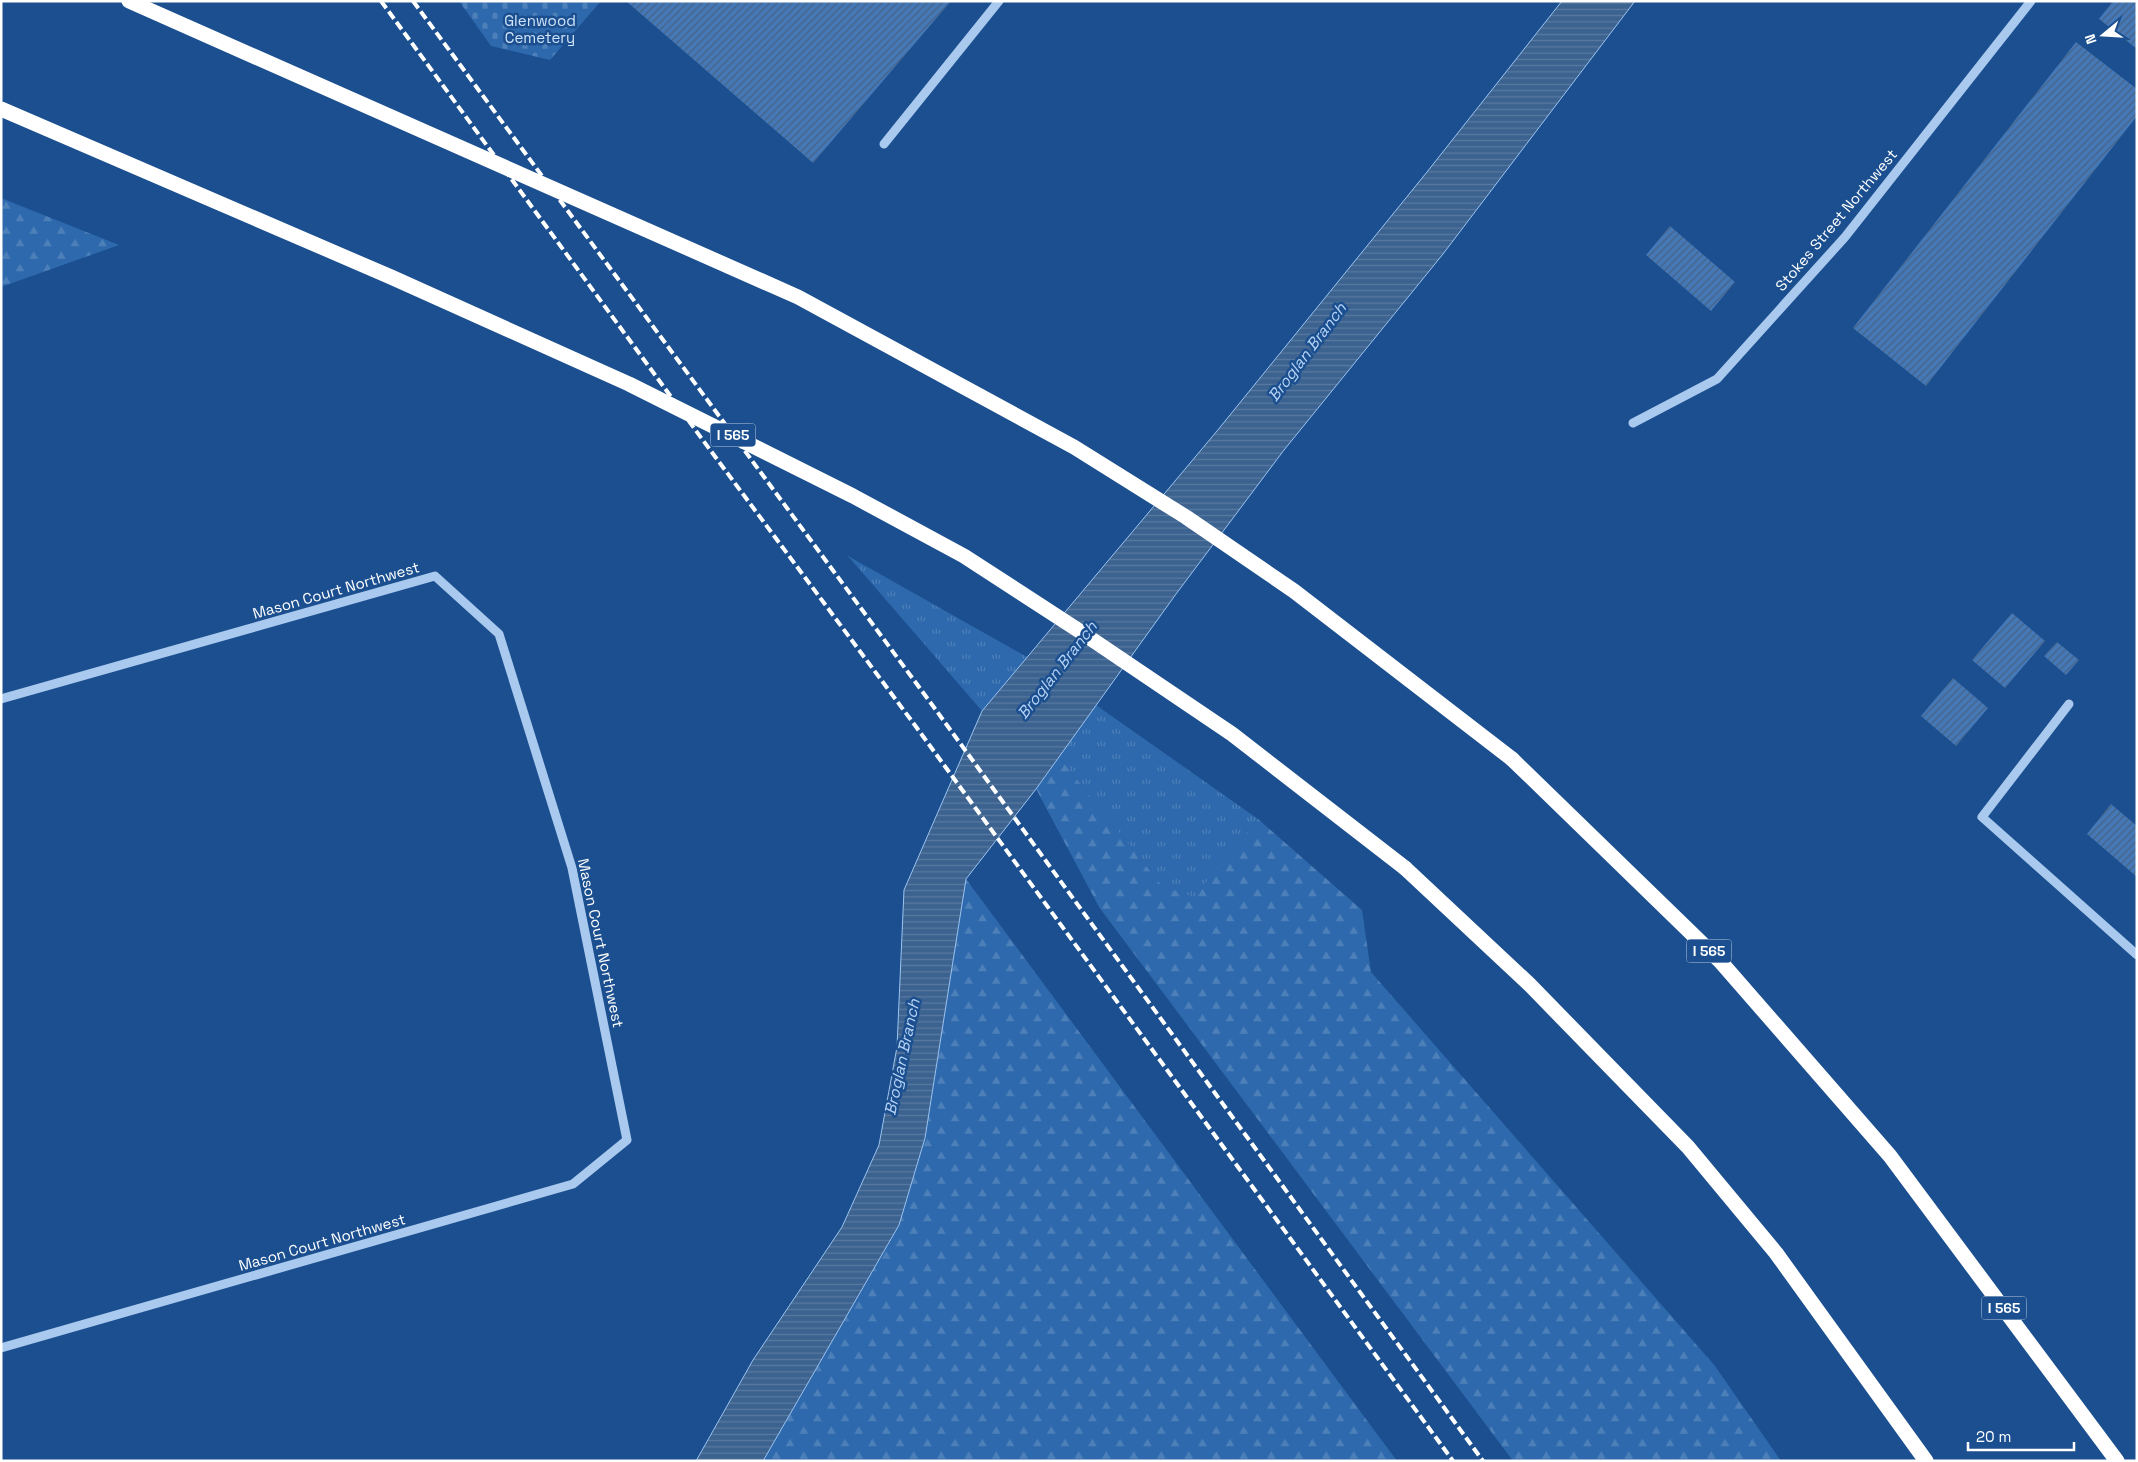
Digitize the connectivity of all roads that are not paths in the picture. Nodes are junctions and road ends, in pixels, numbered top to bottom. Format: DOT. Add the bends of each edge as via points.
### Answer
graph roads {
  1 [pos="128,1"];
  2 [pos="999,1"];
  3 [pos="2031,1"];
  4 [pos="1,109"];
  5 [pos="884,144"];
  6 [pos="1633,424"];
  7 [pos="1,699"];
  8 [pos="2069,704"];
  9 [pos="2137,955"];
  10 [pos="1,1348"];
  11 [pos="1926,1461"];
  12 [pos="2117,1461"];
  1 -- 12 [label="highway, I 565, bridge" via="798,297 1065,442 1186,517 1294,591 1512,760 1720,961 1890,1156"];
  2 -- 5 [label="street"];
  3 -- 6 [label="street, Stokes Street Northwest" via="1844,237 1717,379"];
  4 -- 11 [label="highway, I 565, bridge" via="630,384 853,496 964,556 1232,734 1405,868 1529,984 1688,1147 1776,1253"];
  7 -- 10 [label="street, Mason Court Northwest" via="436,576 499,634 572,868 627,1140 573,1184"];
  8 -- 9 [label="street" via="1982,817"];
}
